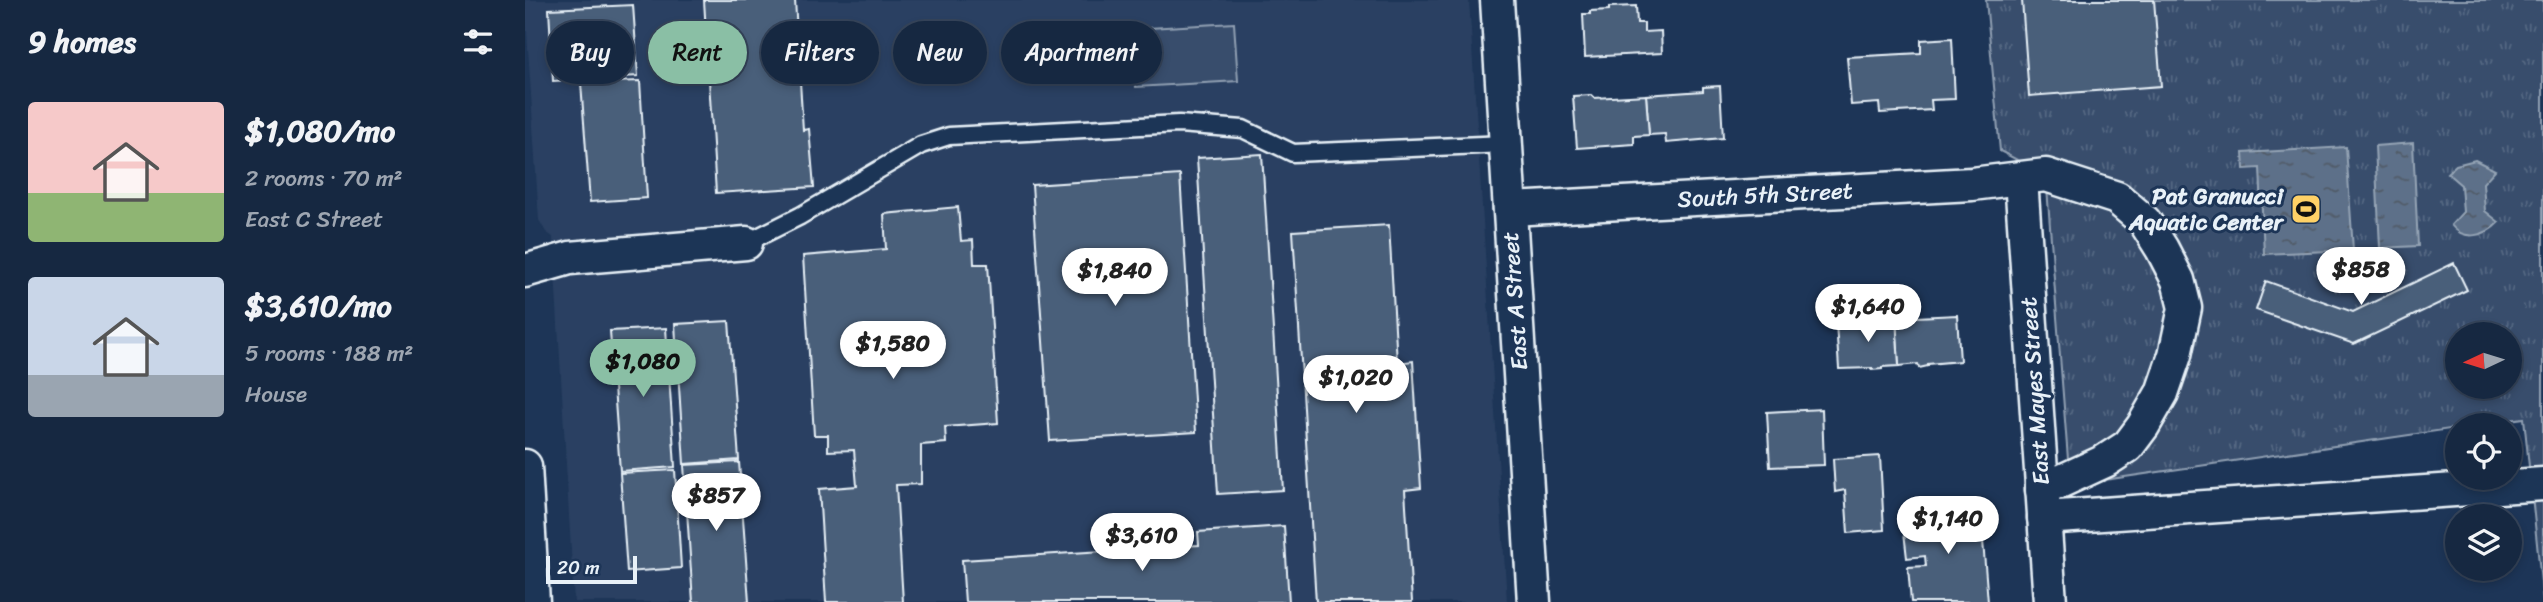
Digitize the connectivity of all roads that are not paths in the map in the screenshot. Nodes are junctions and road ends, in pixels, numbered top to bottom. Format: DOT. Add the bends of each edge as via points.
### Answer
graph roads {
  1 [pos="1497,0"];
  2 [pos="1506,144"];
  3 [pos="2021,179"];
  4 [pos="1510,209"];
  5 [pos="746,243"];
  6 [pos="525,271"];
  7 [pos="525,467"];
  8 [pos="2543,484"];
  9 [pos="2043,504"];
  10 [pos="533,602"];
  11 [pos="1534,602"];
  12 [pos="2050,602"];
  1 -- 2 [label="street, East A Street"];
  2 -- 4 [label="street, East A Street"];
  2 -- 5 [label="lane" via="1293,153 1243,129 1179,124 949,136 921,145"];
  3 -- 4 [label="street, South 5th Street"];
  3 -- 9 [label="street, East Mayes Street"];
  3 -- 9 [label="street, South 5th Street" via="2046,175 2117,198 2145,222 2162,249 2178,280 2185,308 2162,393 2143,426 2128,446"];
  4 -- 11 [label="street, East A Street"];
  5 -- 6 [label="street" via="570,258"];
  7 -- 10 [label="street"];
  8 -- 9 [label="street"];
  9 -- 12 [label="street, East Mayes Street"];
}
